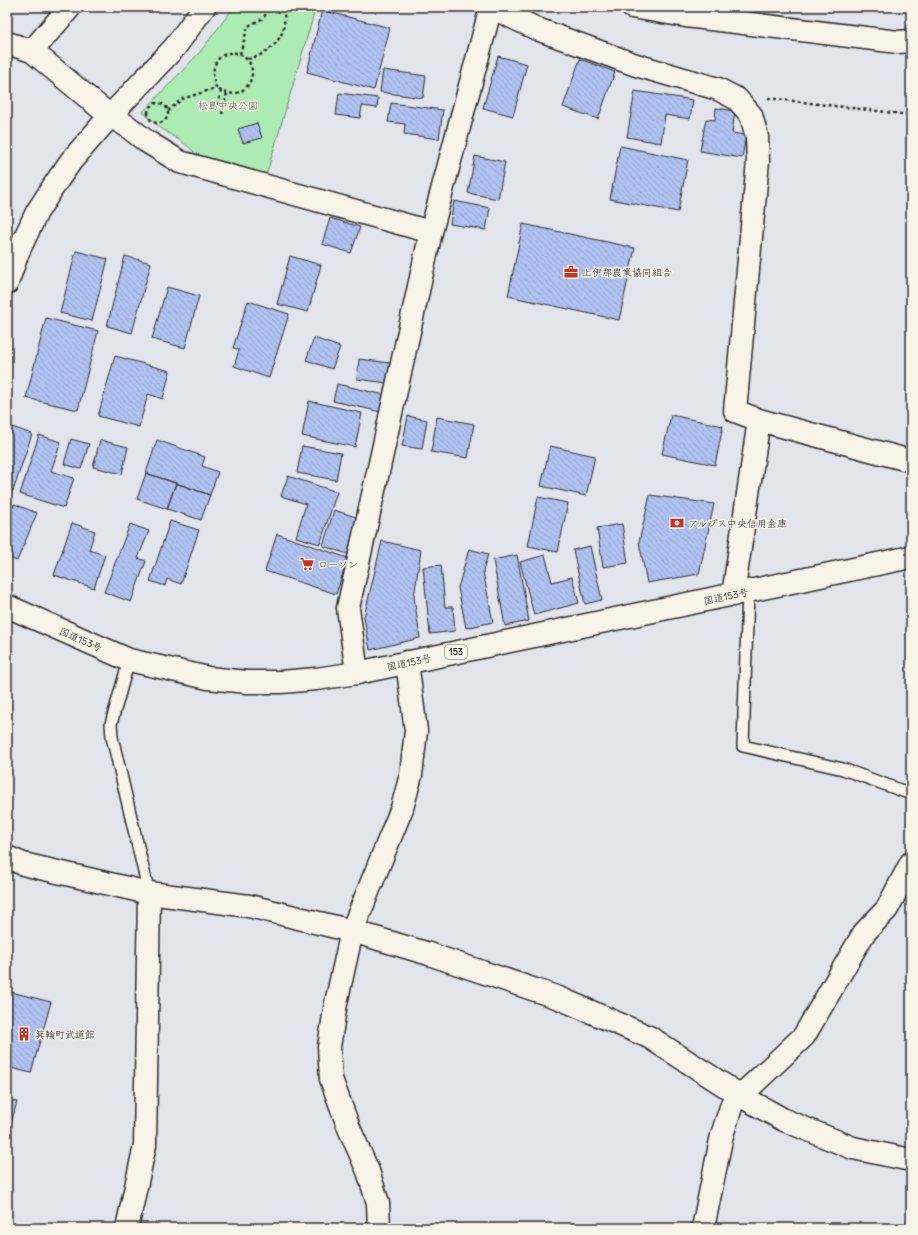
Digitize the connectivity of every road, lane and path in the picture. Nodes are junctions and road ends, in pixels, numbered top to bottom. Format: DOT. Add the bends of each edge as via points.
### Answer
graph roads {
  1 [pos="70,7"];
  2 [pos="204,7"];
  3 [pos="272,7"];
  4 [pos="286,7"];
  5 [pos="491,7"];
  6 [pos="632,7"];
  7 [pos="911,41"];
  8 [pos="7,43"];
  9 [pos="32,51"];
  10 [pos="240,54"];
  11 [pos="247,59"];
  12 [pos="216,88"];
  13 [pos="220,90"];
  14 [pos="227,94"];
  15 [pos="737,99"];
  16 [pos="168,111"];
  17 [pos="216,111"];
  18 [pos="222,114"];
  19 [pos="911,115"];
  20 [pos="110,116"];
  21 [pos="431,232"];
  22 [pos="7,283"];
  23 [pos="759,420"];
  24 [pos="910,458"];
  25 [pos="911,557"];
  26 [pos="741,593"];
  27 [pos="7,606"];
  28 [pos="129,660"];
  29 [pos="407,662"];
  30 [pos="357,673"];
  31 [pos="911,794"];
  32 [pos="7,857"];
  33 [pos="911,863"];
  34 [pos="149,893"];
  35 [pos="352,931"];
  36 [pos="741,1096"];
  37 [pos="911,1160"];
  38 [pos="127,1228"];
  39 [pos="379,1228"];
  40 [pos="702,1228"];
  1 -- 9 [label="main road"];
  2 -- 20 [label="main road" via="175,47"];
  3 -- 10 [label="path" via="262,19 248,26"];
  4 -- 11 [label="path" via="281,34 268,51"];
  5 -- 15 [label="main road" via="544,32 636,65 718,89"];
  5 -- 21 [label="main road"];
  6 -- 7 [label="main road" via="898,42"];
  8 -- 9 [label="main road"];
  9 -- 20 [label="main road"];
  10 -- 11 [label="path"];
  10 -- 12 [label="path" via="232,52 218,60 212,75"];
  11 -- 14 [label="path" via="252,69 248,85 240,92"];
  12 -- 13 [label="path"];
  12 -- 16 [label="path" via="182,99"];
  13 -- 14 [label="path"];
  13 -- 17 [label="path"];
  14 -- 18 [label="path"];
  15 -- 19 [label="path" via="760,97"];
  15 -- 23 [label="main road" via="752,115 757,137 758,161 735,411"];
  16 -- 16 [label="path" via="165,106 156,103 149,109 148,115 155,122 162,122"];
  20 -- 21 [label="main road" via="180,162"];
  20 -- 22 [label="main road" via="71,161 37,212"];
  21 -- 30 [label="main road" via="348,608"];
  23 -- 24 [label="main road"];
  23 -- 26 [label="main road"];
  25 -- 26 [label="main road, 国道153号 / 153"];
  26 -- 29 [label="main road, 国道153号 / 153"];
  26 -- 31 [label="lane" via="743,746 843,769"];
  27 -- 28 [label="main road, 国道153号 / 153"];
  28 -- 30 [label="main road, 国道153号 / 153" via="208,678 247,682 281,682"];
  28 -- 34 [label="lane" via="111,724 112,737"];
  29 -- 30 [label="main road, 国道153号 / 153"];
  29 -- 35 [label="main road" via="416,731 411,775 402,808"];
  32 -- 34 [label="main road" via="23,864"];
  33 -- 36 [label="main road" via="887,908 864,933 804,1036"];
  34 -- 35 [label="main road" via="249,906"];
  34 -- 38 [label="main road" via="145,1145"];
  35 -- 36 [label="main road" via="559,998 649,1037"];
  35 -- 39 [label="main road" via="329,1047 331,1079 368,1171 378,1203"];
  36 -- 37 [label="main road" via="784,1120 853,1148"];
  36 -- 40 [label="main road" via="732,1104 724,1129"];
}
